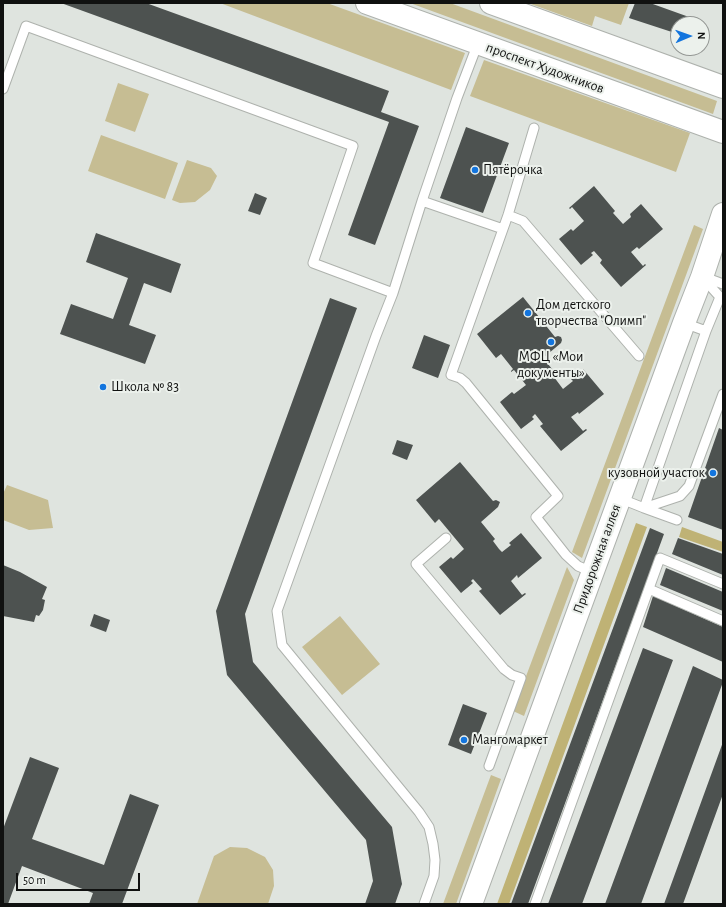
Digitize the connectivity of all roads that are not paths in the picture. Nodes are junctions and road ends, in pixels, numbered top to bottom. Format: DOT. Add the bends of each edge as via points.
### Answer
graph roads {
  1 [pos="367,3"];
  2 [pos="491,3"];
  3 [pos="519,8"];
  4 [pos="478,43"];
  5 [pos="723,87"];
  6 [pos="3,89"];
  7 [pos="534,128"];
  8 [pos="723,132"];
  9 [pos="422,200"];
  10 [pos="723,214"];
  11 [pos="508,216"];
  12 [pos="503,229"];
  13 [pos="702,277"];
  14 [pos="723,284"];
  15 [pos="393,294"];
  16 [pos="722,297"];
  17 [pos="684,323"];
  18 [pos="706,331"];
  19 [pos="639,356"];
  20 [pos="723,394"];
  21 [pos="721,406"];
  22 [pos="619,498"];
  23 [pos="644,508"];
  24 [pos="677,520"];
  25 [pos="446,538"];
  26 [pos="592,572"];
  27 [pos="723,584"];
  28 [pos="649,588"];
  29 [pos="723,621"];
  30 [pos="489,766"];
  31 [pos="424,904"];
  32 [pos="471,904"];
  33 [pos="536,904"];
  1 -- 4 [label="street, проспект Художников"];
  2 -- 3 [label="street"];
  3 -- 5 [label="street"];
  4 -- 8 [label="street, проспект Художников"];
  4 -- 9 [label="lane"];
  6 -- 15 [label="lane" via="26,26 353,146 313,263"];
  7 -- 11 [label="lane"];
  9 -- 12 [label="lane"];
  9 -- 15 [label="lane"];
  10 -- 13 [label="street, Придорожная аллея"];
  11 -- 12 [label="lane"];
  11 -- 19 [label="lane" via="523,221"];
  12 -- 26 [label="lane" via="451,374 466,383 558,496 536,516 566,555 578,566"];
  13 -- 14 [label="lane"];
  13 -- 16 [label="lane"];
  13 -- 17 [label="street, Придорожная аллея"];
  15 -- 31 [label="lane" via="278,611 282,645 429,827 435,860 434,876"];
  16 -- 18 [label="lane"];
  17 -- 18 [label="lane"];
  17 -- 22 [label="street, Придорожная аллея"];
  18 -- 23 [label="lane"];
  20 -- 21 [label="lane"];
  21 -- 23 [label="lane" via="689,486 680,496"];
  22 -- 23 [label="lane"];
  22 -- 26 [label="street, Придорожная аллея"];
  23 -- 24 [label="lane"];
  25 -- 30 [label="lane" via="416,564 504,669 521,678"];
  26 -- 32 [label="street, Придорожная аллея"];
  27 -- 28 [label="lane" via="660,558"];
  28 -- 29 [label="lane"];
  28 -- 33 [label="lane"];
}
